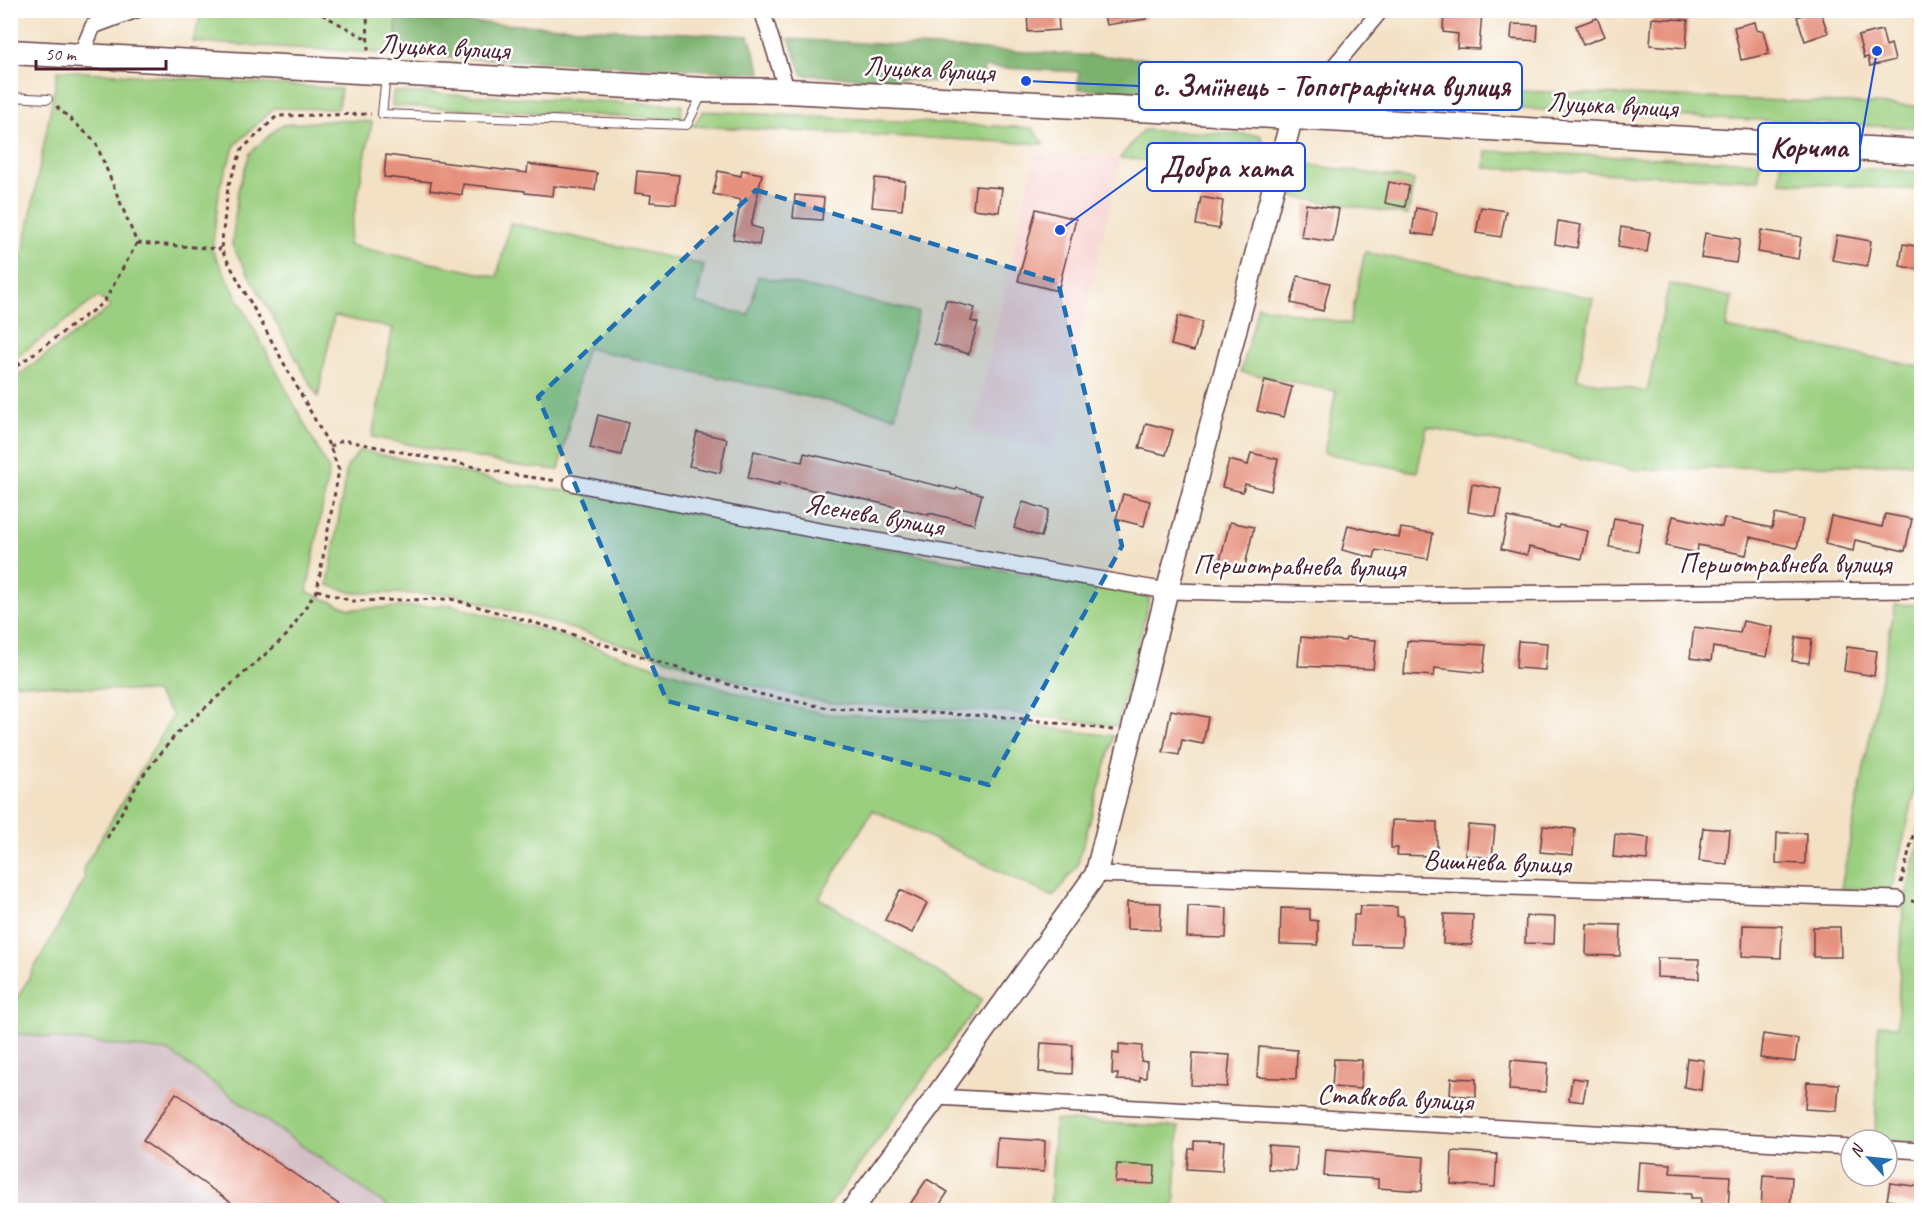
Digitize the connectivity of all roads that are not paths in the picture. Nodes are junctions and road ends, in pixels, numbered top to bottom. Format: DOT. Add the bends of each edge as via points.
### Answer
graph roads {
  1 [pos="136,10"];
  2 [pos="762,10"];
  3 [pos="1381,10"];
  4 [pos="10,52"];
  5 [pos="85,57"];
  6 [pos="377,73"];
  7 [pos="704,90"];
  8 [pos="787,92"];
  9 [pos="10,97"];
  10 [pos="48,99"];
  11 [pos="1292,117"];
  12 [pos="1922,152"];
  13 [pos="572,483"];
  14 [pos="1167,591"];
  15 [pos="1922,591"];
  16 [pos="1095,874"];
  17 [pos="1897,899"];
  18 [pos="936,1097"];
  19 [pos="1839,1146"];
  20 [pos="1899,1150"];
  21 [pos="1922,1151"];
  22 [pos="852,1210"];
  1 -- 5 [label="street" via="93,26"];
  2 -- 8 [label="street"];
  3 -- 11 [label="street"];
  4 -- 5 [label="main road, Луцька вулиця"];
  5 -- 6 [label="main road, Луцька вулиця"];
  6 -- 7 [label="main road, Луцька вулиця"];
  6 -- 7 [label="lane" via="382,114 687,125"];
  7 -- 8 [label="main road, Луцька вулиця"];
  8 -- 11 [label="main road, Луцька вулиця"];
  9 -- 10 [label="lane"];
  11 -- 12 [label="main road, Луцька вулиця"];
  11 -- 14 [label="street, Першотравнева вулиця"];
  13 -- 14 [label="street, Ясенева вулиця"];
  14 -- 15 [label="street, Першотравнева вулиця" via="1355,595"];
  14 -- 16 [label="street"];
  16 -- 17 [label="street, Вишнева вулиця"];
  16 -- 18 [label="street"];
  18 -- 19 [label="street, Ставкова вулиця"];
  18 -- 22 [label="street"];
  20 -- 21 [label="street"];
}
